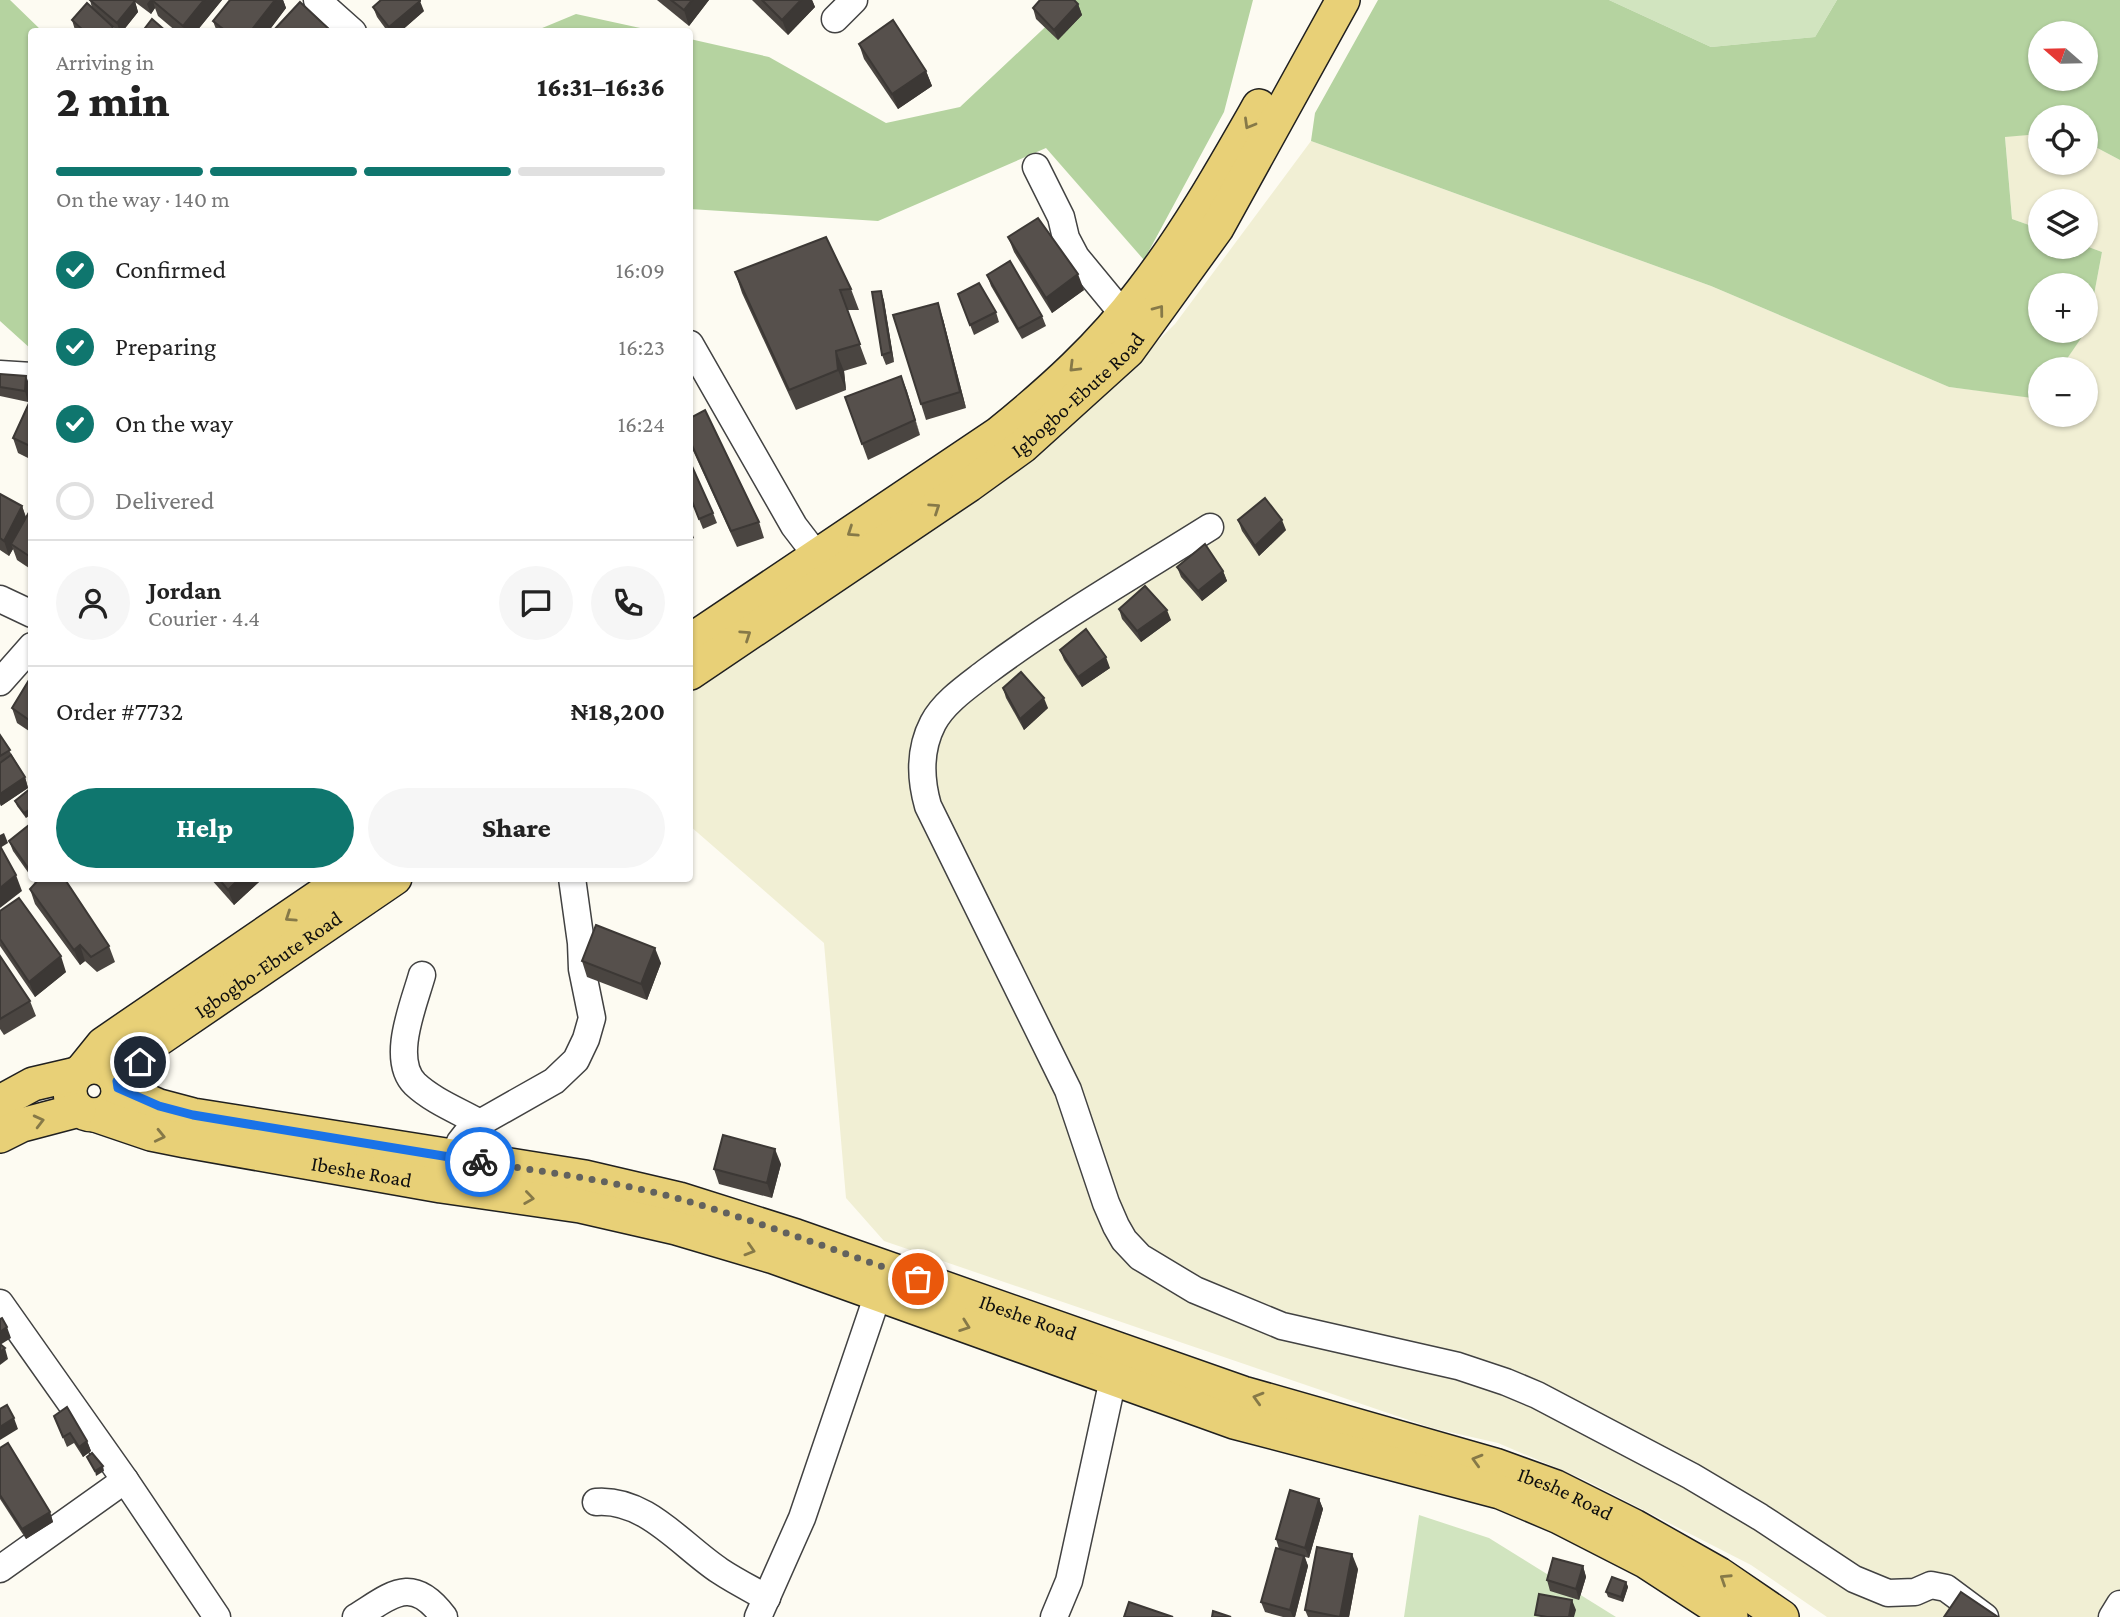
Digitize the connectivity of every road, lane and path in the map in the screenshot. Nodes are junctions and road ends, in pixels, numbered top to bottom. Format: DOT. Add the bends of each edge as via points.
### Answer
graph roads {
  1 [pos="317,0"];
  2 [pos="854,0"];
  3 [pos="1318,0"];
  4 [pos="1343,0"];
  5 [pos="835,19"];
  6 [pos="348,28"];
  7 [pos="1036,167"];
  8 [pos="1123,314"];
  9 [pos="693,349"];
  10 [pos="0,374"];
  11 [pos="28,376"];
  12 [pos="1210,527"];
  13 [pos="817,556"];
  14 [pos="0,599"];
  15 [pos="28,612"];
  16 [pos="693,639"];
  17 [pos="28,650"];
  18 [pos="693,671"];
  19 [pos="0,682"];
  20 [pos="370,882"];
  21 [pos="573,882"];
  22 [pos="346,886"];
  23 [pos="422,975"];
  24 [pos="79,1072"];
  25 [pos="117,1084"];
  26 [pos="0,1102"];
  27 [pos="87,1113"];
  28 [pos="480,1123"];
  29 [pos="0,1136"];
  30 [pos="453,1158"];
  31 [pos="878,1294"];
  32 [pos="0,1304"];
  33 [pos="1113,1379"];
  34 [pos="125,1480"];
  35 [pos="596,1503"];
  36 [pos="0,1569"];
  37 [pos="2120,1604"];
  38 [pos="761,1612"];
  39 [pos="217,1617"];
  40 [pos="356,1617"];
  41 [pos="444,1617"];
  42 [pos="1054,1617"];
  43 [pos="1731,1617"];
  44 [pos="1782,1617"];
  45 [pos="1985,1617"];
  46 [pos="2112,1617"];
  1 -- 6 [label="street"];
  2 -- 5 [label="street"];
  3 -- 8 [label="main road, Igbogbo-Ebute Road, one-way" via="1205,200"];
  18 -- 4 [label="main road, Igbogbo-Ebute Road, one-way" via="1023,446 1128,351 1217,228"];
  7 -- 8 [label="street" via="1076,257"];
  8 -- 13 [label="main road, Igbogbo-Ebute Road, one-way" via="1046,395 998,434"];
  9 -- 13 [label="street" via="794,526"];
  10 -- 11 [label="street"];
  12 -- 45 [label="street" via="1023,645 956,695 933,722 923,756 922,785 928,806 1068,1090 1106,1203 1124,1240 1170,1277 1282,1326 1458,1366 1527,1391 1691,1476 1854,1579 1888,1593 1945,1588"];
  13 -- 16 [label="main road, Igbogbo-Ebute Road"];
  14 -- 15 [label="street"];
  17 -- 19 [label="street"];
  20 -- 22 [label="main road, Igbogbo-Ebute Road"];
  21 -- 28 [label="street" via="592,1018 586,1040 576,1060 554,1081"];
  22 -- 24 [label="main road, Igbogbo-Ebute Road, one-way" via="103,1044"];
  22 -- 25 [label="main road, Igbogbo-Ebute Road" via="156,1041 132,1074"];
  23 -- 28 [label="street" via="406,1030 405,1065 413,1082 429,1095"];
  24 -- 25 [label="main road" via="90,1067 106,1069"];
  24 -- 26 [label="main road" via="33,1084"];
  24 -- 27 [label="main road" via="72,1081 70,1097"];
  25 -- 27 [label="main road" via="110,1110"];
  25 -- 30 [label="main road, Ibeshe Road" via="159,1106 193,1115"];
  29 -- 27 [label="main road, one-way" via="22,1125"];
  27 -- 31 [label="main road, Ibeshe Road, one-way" via="186,1141 580,1206 676,1228"];
  28 -- 30 [label="street" via="460,1142"];
  44 -- 30 [label="main road, Ibeshe Road, one-way" via="1719,1574 1634,1526 1556,1487 1495,1465 1243,1394 679,1199 585,1177"];
  31 -- 33 [label="main road, Ibeshe Road, one-way"];
  31 -- 38 [label="street" via="802,1518"];
  32 -- 34 [label="street"];
  33 -- 42 [label="street" via="1069,1581"];
  33 -- 43 [label="main road, Ibeshe Road" via="1234,1422 1500,1492 1645,1561"];
  34 -- 36 [label="street"];
  34 -- 39 [label="street"];
  35 -- 38 [label="street" via="627,1505 652,1519 720,1570"];
  37 -- 46 [label="street"];
  40 -- 41 [label="street" via="396,1592 425,1597"];
}
